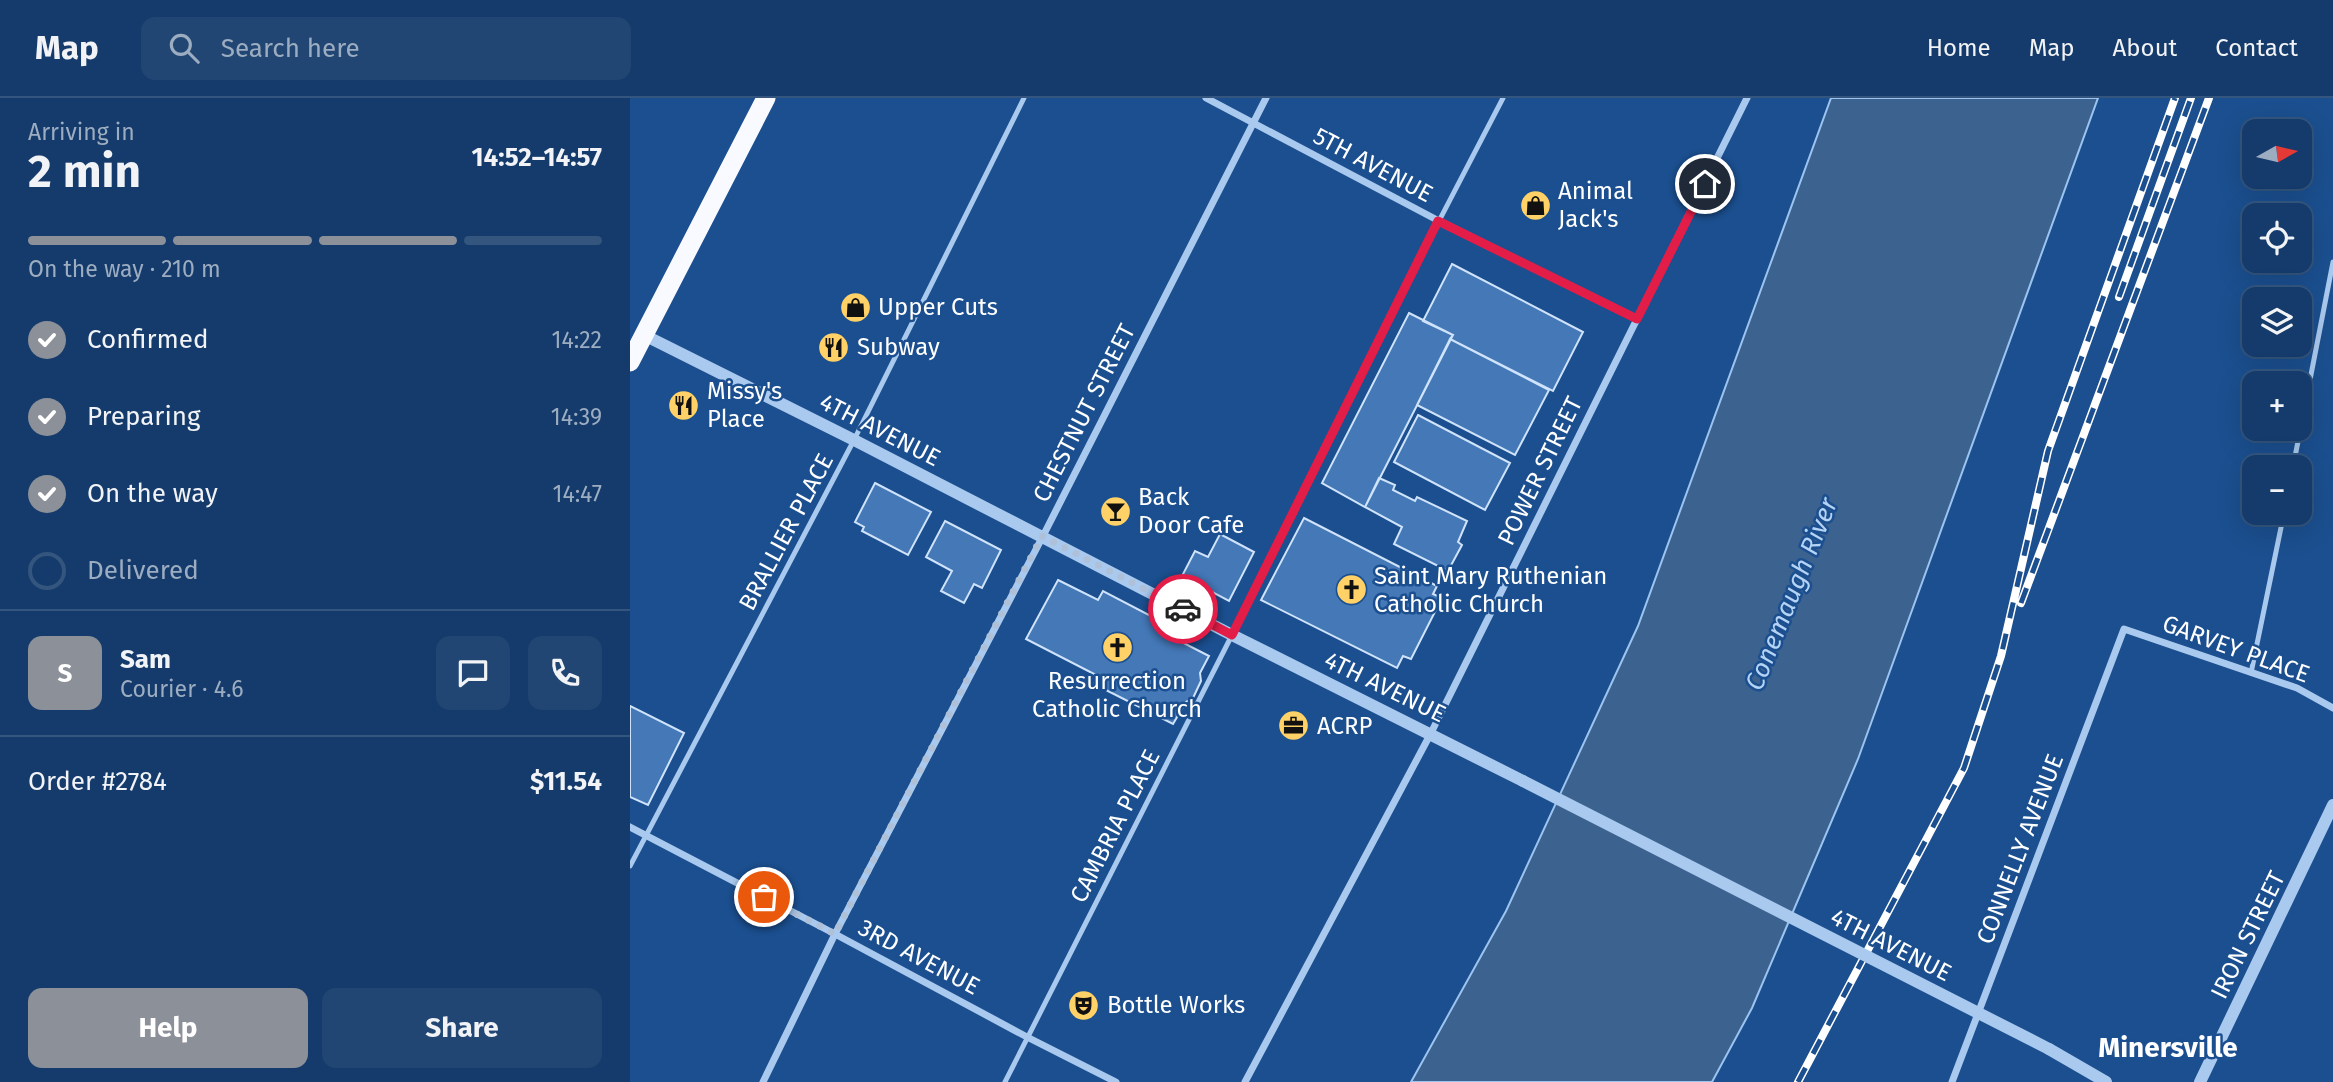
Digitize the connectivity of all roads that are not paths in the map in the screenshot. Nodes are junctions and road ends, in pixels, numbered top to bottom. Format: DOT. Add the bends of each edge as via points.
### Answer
graph roads {
  1 [pos="766,98"];
  2 [pos="1024,98"];
  3 [pos="1206,98"];
  4 [pos="1266,98"];
  5 [pos="1503,98"];
  6 [pos="1747,98"];
  7 [pos="1253,123"];
  8 [pos="1438,221"];
  9 [pos="2333,262"];
  10 [pos="1637,319"];
  11 [pos="644,335"];
  12 [pos="630,362"];
  13 [pos="854,440"];
  14 [pos="2295,455"];
  15 [pos="2281,525"];
  16 [pos="1042,536"];
  17 [pos="2124,629"];
  18 [pos="1232,635"];
  19 [pos="2250,673"];
  20 [pos="2333,708"];
  21 [pos="1431,733"];
  22 [pos="2333,806"];
  23 [pos="630,827"];
  24 [pos="646,835"];
  25 [pos="630,866"];
  26 [pos="835,934"];
  27 [pos="1027,1037"];
  28 [pos="763,1082"];
  29 [pos="1004,1082"];
  30 [pos="1116,1082"];
  31 [pos="1245,1082"];
  32 [pos="1952,1082"];
  33 [pos="2106,1082"];
  34 [pos="2200,1082"];
  1 -- 11 [label="highway"];
  2 -- 13 [label="lane, BRALLIER PLACE"];
  3 -- 7 [label="street, 5TH AVENUE"];
  4 -- 7 [label="street, CHESTNUT STREET"];
  5 -- 8 [label="lane, CAMBRIA PLACE"];
  6 -- 10 [label="street, POWER STREET"];
  7 -- 8 [label="street, 5TH AVENUE"];
  7 -- 16 [label="street, CHESTNUT STREET"];
  8 -- 10 [label="street, 5TH AVENUE"];
  8 -- 18 [label="lane, CAMBRIA PLACE"];
  9 -- 14 [label="lane"];
  10 -- 21 [label="street, POWER STREET"];
  11 -- 12 [label="highway"];
  11 -- 13 [label="street, 4TH AVENUE"];
  13 -- 16 [label="street, 4TH AVENUE"];
  13 -- 24 [label="lane, BRALLIER PLACE"];
  15 -- 19 [label="lane"];
  16 -- 18 [label="street, 4TH AVENUE"];
  16 -- 26 [label="street, CHESTNUT STREET"];
  17 -- 19 [label="street, GARVEY PLACE"];
  17 -- 32 [label="street, CONNELLY AVENUE"];
  18 -- 21 [label="street, 4TH AVENUE"];
  18 -- 27 [label="lane, CAMBRIA PLACE"];
  19 -- 20 [label="street, GARVEY PLACE" via="2297,688"];
  21 -- 31 [label="street, POWER STREET"];
  21 -- 33 [label="street, 4TH AVENUE, bridge"];
  22 -- 34 [label="street, IRON STREET"];
  23 -- 24 [label="street, 3RD AVENUE"];
  24 -- 25 [label="lane, BRALLIER PLACE"];
  24 -- 26 [label="street, 3RD AVENUE"];
  26 -- 27 [label="street, 3RD AVENUE"];
  26 -- 28 [label="street, CHESTNUT STREET"];
  27 -- 29 [label="lane, CAMBRIA PLACE"];
  27 -- 30 [label="street, 3RD AVENUE"];
}
